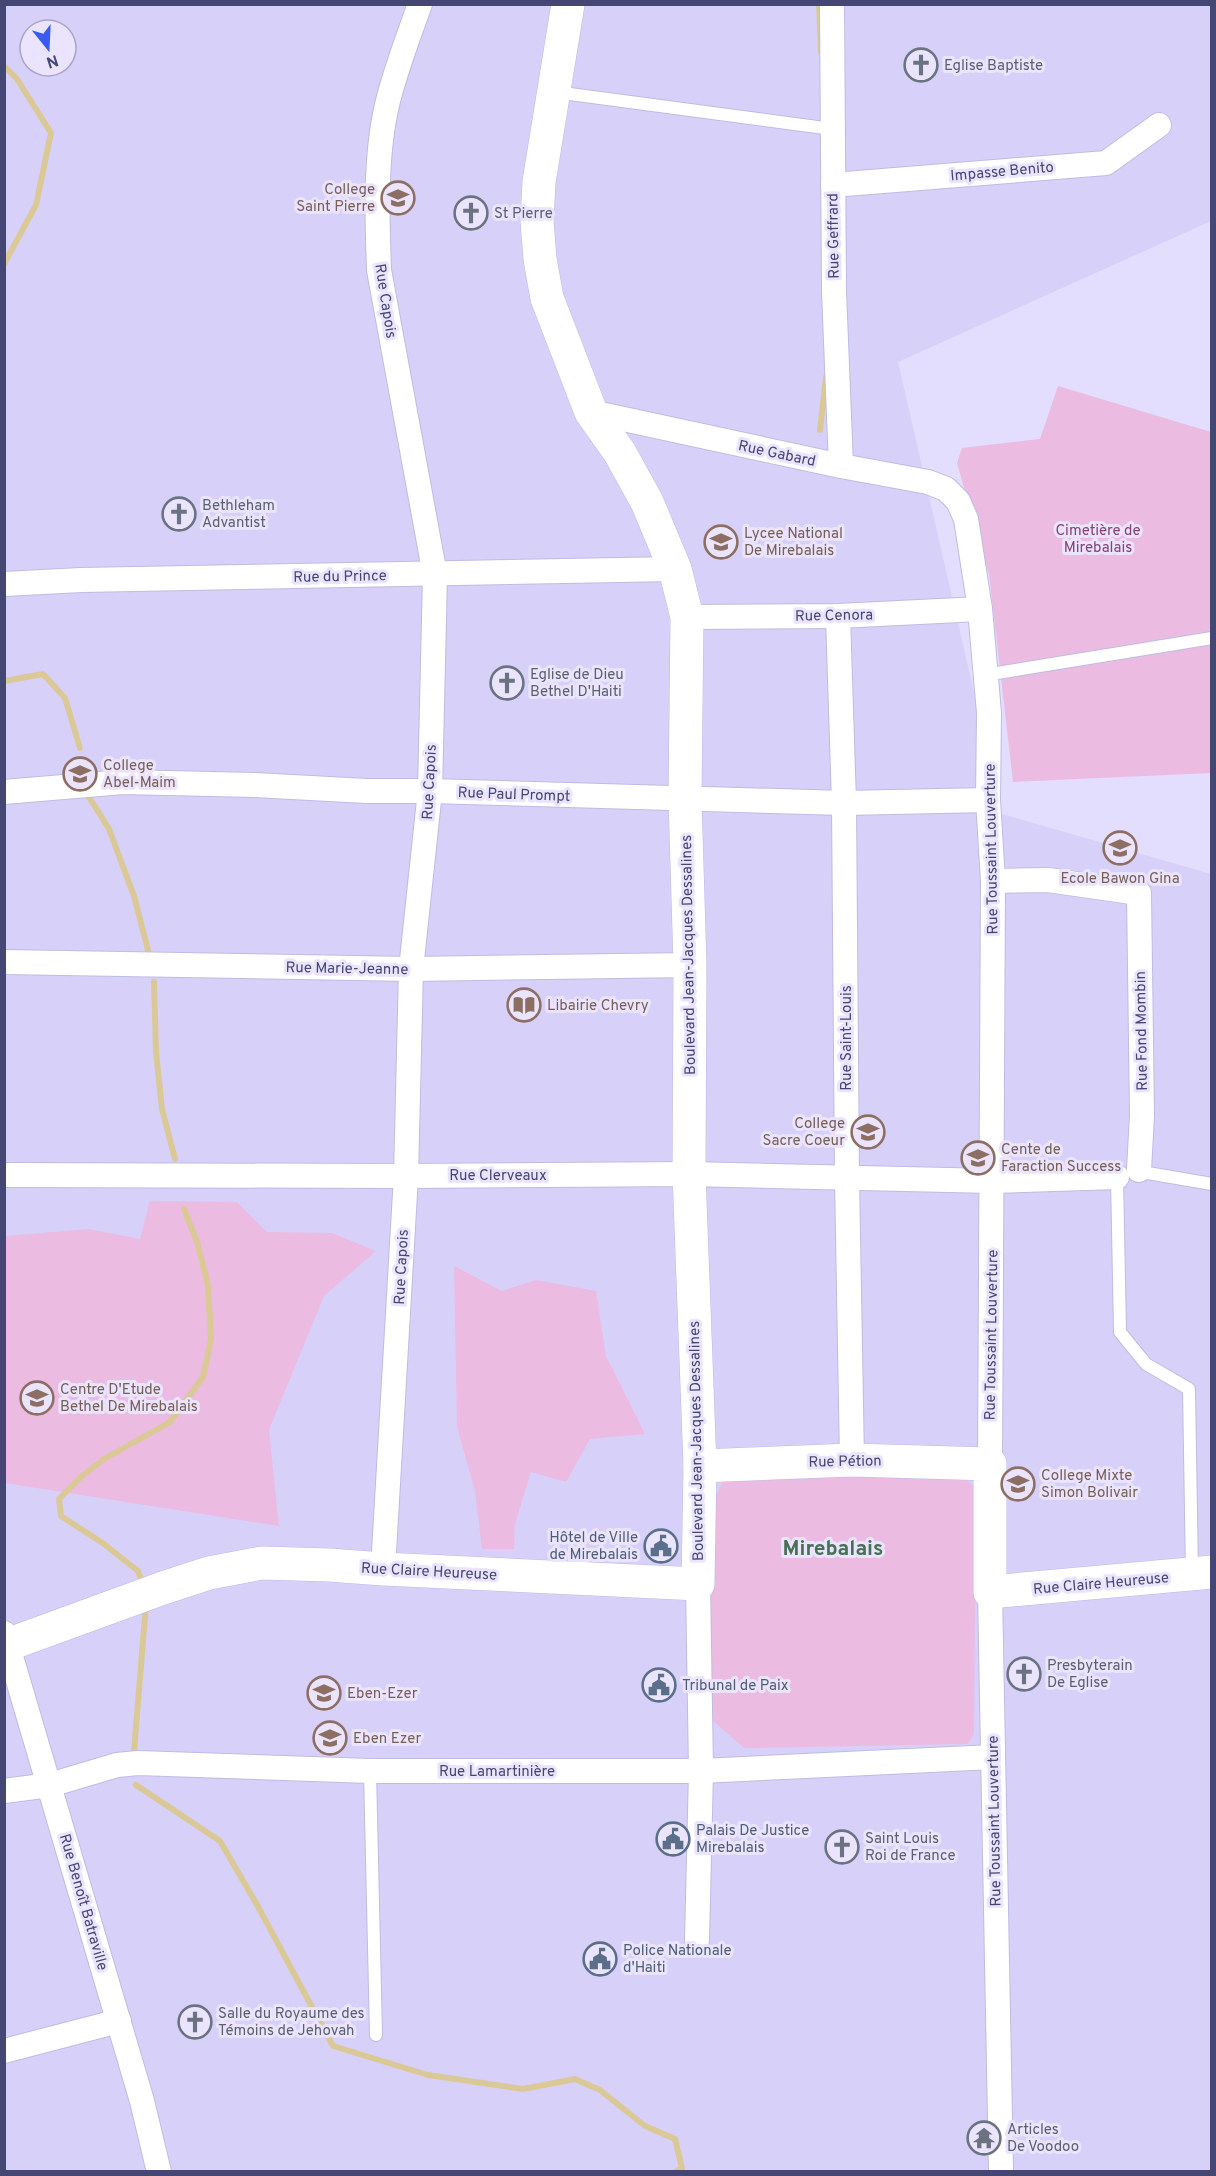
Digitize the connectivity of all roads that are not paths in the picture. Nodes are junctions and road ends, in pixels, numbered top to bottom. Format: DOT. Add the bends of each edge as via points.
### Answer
graph roads {
  1 [pos="420,4"];
  2 [pos="568,4"];
  3 [pos="831,4"];
  4 [pos="554,92"];
  5 [pos="1159,125"];
  6 [pos="832,129"];
  7 [pos="832,185"];
  8 [pos="591,412"];
  9 [pos="841,466"];
  10 [pos="958,501"];
  11 [pos="675,569"];
  12 [pos="435,575"];
  13 [pos="4,584"];
  14 [pos="980,609"];
  15 [pos="838,616"];
  16 [pos="687,617"];
  17 [pos="1212,638"];
  18 [pos="986,675"];
  19 [pos="430,791"];
  20 [pos="4,792"];
  21 [pos="685,799"];
  22 [pos="988,800"];
  23 [pos="844,802"];
  24 [pos="993,881"];
  25 [pos="4,962"];
  26 [pos="690,965"];
  27 [pos="411,969"];
  28 [pos="689,1174"];
  29 [pos="1128,1174"];
  30 [pos="4,1175"];
  31 [pos="406,1176"];
  32 [pos="847,1178"];
  33 [pos="992,1181"];
  34 [pos="1212,1184"];
  35 [pos="852,1460"];
  36 [pos="990,1464"];
  37 [pos="700,1466"];
  38 [pos="383,1569"];
  39 [pos="1202,1573"];
  40 [pos="698,1584"];
  41 [pos="990,1592"];
  42 [pos="6,1641"];
  43 [pos="993,1757"];
  44 [pos="370,1771"];
  45 [pos="701,1771"];
  46 [pos="50,1785"];
  47 [pos="4,1791"];
  48 [pos="697,1940"];
  49 [pos="118,2021"];
  50 [pos="376,2035"];
  51 [pos="4,2051"];
  52 [pos="159,2172"];
  53 [pos="1001,2172"];
  1 -- 12 [label="street, Rue Capois" via="387,106 377,228 380,270"];
  2 -- 4 [label="main road, Boulevard Jean-Jacques Dessalines"];
  3 -- 6 [label="street, Rue Geffrard"];
  4 -- 6 [label="lane"];
  4 -- 8 [label="main road, Boulevard Jean-Jacques Dessalines" via="539,182 540,259 547,298"];
  5 -- 7 [label="street, Impasse Benito" via="1106,163"];
  6 -- 7 [label="street, Rue Geffrard"];
  7 -- 9 [label="street, Rue Geffrard"];
  8 -- 9 [label="street, Rue Gabard"];
  8 -- 11 [label="main road, Boulevard Jean-Jacques Dessalines" via="647,502"];
  9 -- 10 [label="street, Rue Gabard" via="928,482 946,489"];
  10 -- 14 [label="street, Rue Toussaint Louverture" via="966,519"];
  11 -- 12 [label="street, Rue du Prince"];
  11 -- 16 [label="main road, Boulevard Jean-Jacques Dessalines"];
  12 -- 13 [label="street, Rue du Prince"];
  12 -- 19 [label="street, Rue Capois"];
  14 -- 15 [label="street, Rue Cenora"];
  14 -- 18 [label="street, Rue Toussaint Louverture"];
  15 -- 16 [label="street, Rue Cenora"];
  15 -- 23 [label="street, Rue Saint-Louis"];
  16 -- 21 [label="main road, Boulevard Jean-Jacques Dessalines"];
  17 -- 18 [label="lane"];
  18 -- 22 [label="street, Rue Toussaint Louverture"];
  19 -- 20 [label="street, Rue Paul Prompt" via="123,782"];
  19 -- 21 [label="street, Rue Paul Prompt"];
  19 -- 27 [label="street, Rue Capois"];
  21 -- 23 [label="street, Rue Paul Prompt"];
  21 -- 26 [label="main road, Boulevard Jean-Jacques Dessalines"];
  22 -- 23 [label="street, Rue Paul Prompt"];
  22 -- 24 [label="street, Rue Toussaint Louverture"];
  23 -- 32 [label="street, Rue Saint-Louis"];
  24 -- 29 [label="street, Rue Fond Mombin" via="1048,880 1139,893 1142,1115"];
  24 -- 33 [label="street, Rue Toussaint Louverture"];
  25 -- 27 [label="street, Rue Marie-Jeanne"];
  26 -- 27 [label="street, Rue Marie-Jeanne"];
  26 -- 28 [label="main road, Boulevard Jean-Jacques Dessalines"];
  27 -- 31 [label="street, Rue Capois"];
  28 -- 31 [label="street, Rue Clerveaux"];
  28 -- 32 [label="street, Rue Clerveaux"];
  28 -- 37 [label="main road, Boulevard Jean-Jacques Dessalines"];
  29 -- 33 [label="street, Rue Clerveaux"];
  29 -- 34 [label="lane"];
  29 -- 39 [label="lane" via="1120,1332 1146,1364 1189,1389"];
  30 -- 31 [label="street, Rue Clerveaux"];
  31 -- 38 [label="street, Rue Capois"];
  32 -- 33 [label="street, Rue Clerveaux"];
  32 -- 35 [label="street, Rue Saint-Louis"];
  33 -- 36 [label="street, Rue Toussaint Louverture"];
  35 -- 36 [label="main road, Rue Pétion"];
  35 -- 37 [label="main road, Rue Pétion"];
  36 -- 41 [label="main road, Rue Toussaint Louverture"];
  37 -- 40 [label="main road, Boulevard Jean-Jacques Dessalines"];
  38 -- 40 [label="main road, Rue Claire Heureuse"];
  38 -- 42 [label="main road, Rue Claire Heureuse" via="262,1563 209,1573"];
  39 -- 41 [label="main road, Rue Claire Heureuse"];
  40 -- 45 [label="street, Boulevard Jean-Jacques Dessalines"];
  41 -- 43 [label="street, Rue Toussaint Louverture"];
  42 -- 46 [label="street, Rue Benoît Batraville"];
  43 -- 45 [label="street, Rue Lamartinière"];
  43 -- 53 [label="street, Rue Toussaint Louverture"];
  44 -- 45 [label="street, Rue Lamartinière"];
  44 -- 46 [label="street, Rue Lamartinière" via="126,1764"];
  44 -- 50 [label="lane"];
  45 -- 48 [label="street, Boulevard Jean-Jacques Dessalines"];
  46 -- 47 [label="street, Rue Lamartinière"];
  46 -- 49 [label="street, Rue Benoît Batraville"];
  49 -- 51 [label="street"];
  49 -- 52 [label="street, Rue Benoît Batraville"];
}
